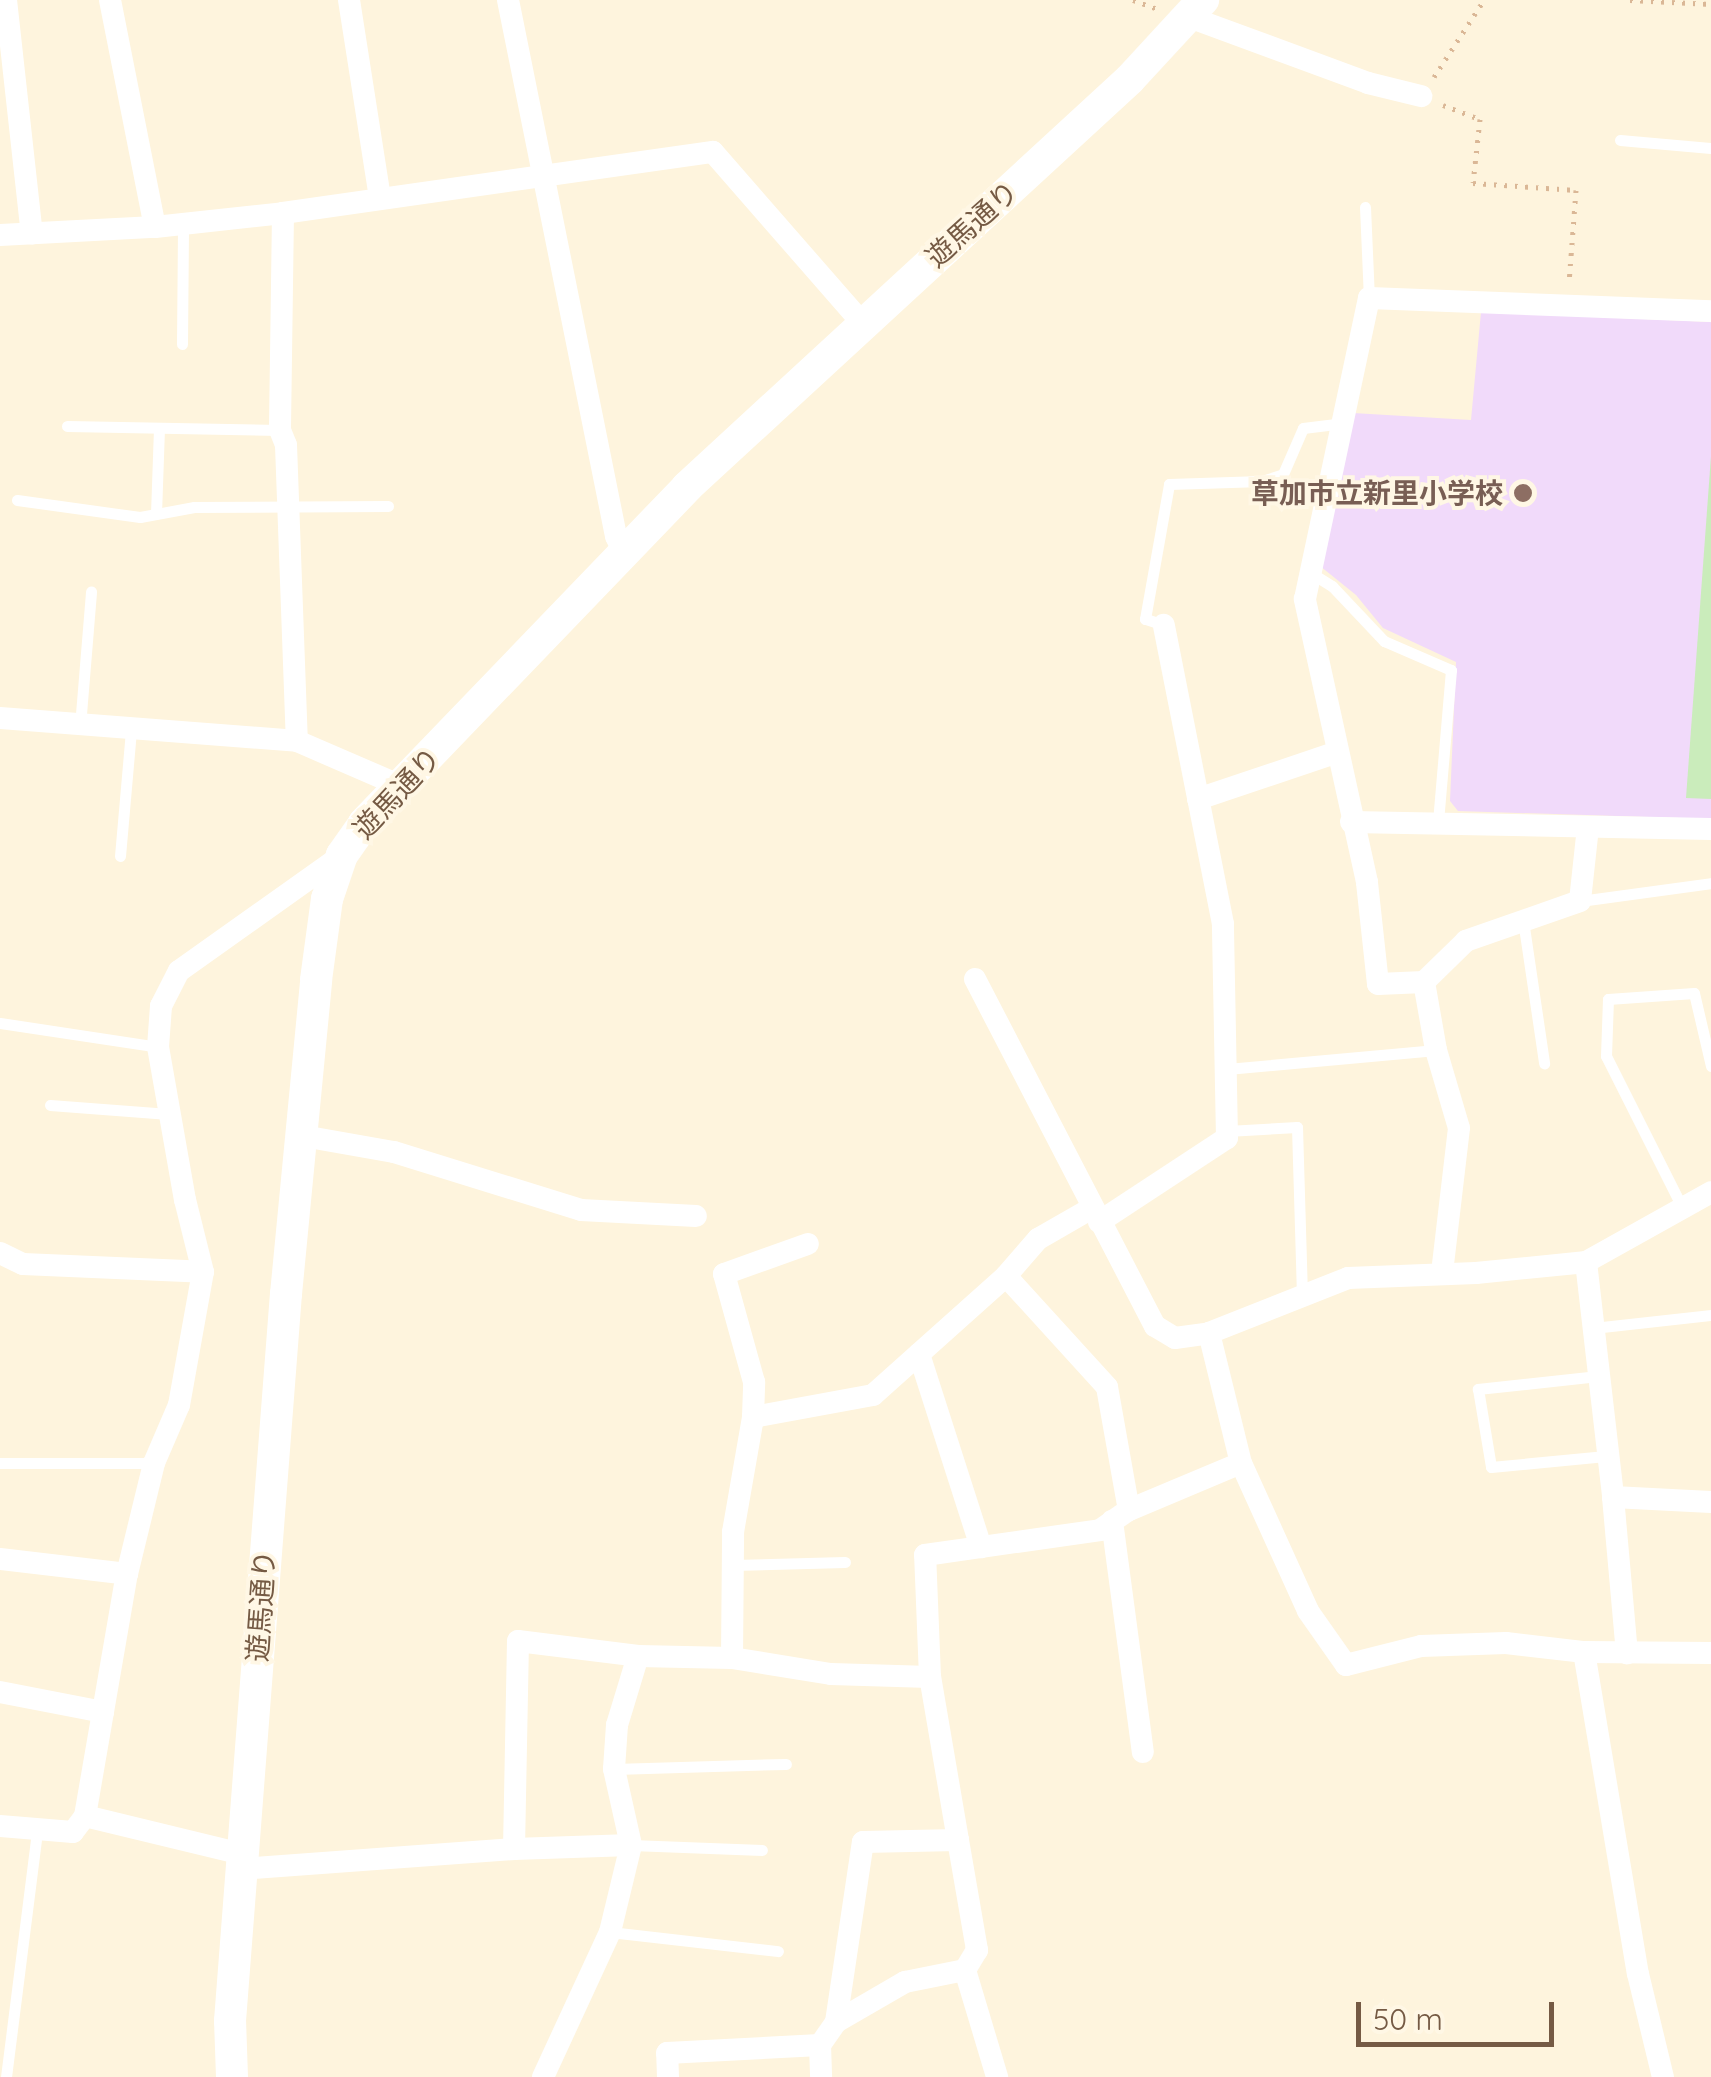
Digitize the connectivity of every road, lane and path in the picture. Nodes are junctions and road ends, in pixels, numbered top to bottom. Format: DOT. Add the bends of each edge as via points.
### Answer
graph roads {
  1 [pos="6,0"];
  2 [pos="110,0"];
  3 [pos="349,0"];
  4 [pos="508,0"];
  5 [pos="1484,0"];
  6 [pos="1630,0"];
  7 [pos="1711,4"];
  8 [pos="1196,8"];
  9 [pos="1421,96"];
  10 [pos="1620,140"];
  11 [pos="1711,148"];
  12 [pos="542,176"];
  13 [pos="380,197"];
  14 [pos="1365,207"];
  15 [pos="282,213"];
  16 [pos="183,223"];
  17 [pos="155,227"];
  18 [pos="32,234"];
  19 [pos="0,236"];
  20 [pos="1368,298"];
  21 [pos="1566,307"];
  22 [pos="1711,311"];
  23 [pos="862,322"];
  24 [pos="182,344"];
  25 [pos="1344,423"];
  26 [pos="67,426"];
  27 [pos="159,428"];
  28 [pos="280,430"];
  29 [pos="18,500"];
  30 [pos="285,506"];
  31 [pos="388,506"];
  32 [pos="156,514"];
  33 [pos="624,554"];
  34 [pos="1311,573"];
  35 [pos="91,591"];
  36 [pos="1164,626"];
  37 [pos="0,718"];
  38 [pos="80,726"];
  39 [pos="132,729"];
  40 [pos="297,741"];
  41 [pos="1335,753"];
  42 [pos="401,786"];
  43 [pos="1198,799"];
  44 [pos="1351,822"];
  45 [pos="1438,822"];
  46 [pos="1588,826"];
  47 [pos="1711,829"];
  48 [pos="120,856"];
  49 [pos="342,856"];
  50 [pos="1711,883"];
  51 [pos="1580,901"];
  52 [pos="1523,920"];
  53 [pos="975,979"];
  54 [pos="1424,982"];
  55 [pos="0,1023"];
  56 [pos="158,1048"];
  57 [pos="1436,1050"];
  58 [pos="1544,1063"];
  59 [pos="1711,1066"];
  60 [pos="1227,1069"];
  61 [pos="50,1105"];
  62 [pos="169,1114"];
  63 [pos="1227,1130"];
  64 [pos="302,1136"];
  65 [pos="1711,1192"];
  66 [pos="1684,1209"];
  67 [pos="1096,1215"];
  68 [pos="696,1216"];
  69 [pos="808,1244"];
  70 [pos="0,1253"];
  71 [pos="1586,1262"];
  72 [pos="203,1272"];
  73 [pos="1442,1272"];
  74 [pos="1006,1276"];
  75 [pos="1302,1296"];
  76 [pos="1711,1315"];
  77 [pos="1592,1328"];
  78 [pos="1209,1333"];
  79 [pos="919,1354"];
  80 [pos="1598,1376"];
  81 [pos="753,1416"];
  82 [pos="1605,1456"];
  83 [pos="154,1462"];
  84 [pos="0,1463"];
  85 [pos="1241,1463"];
  86 [pos="1613,1497"];
  87 [pos="1711,1502"];
  88 [pos="1121,1516"];
  89 [pos="982,1547"];
  90 [pos="0,1559"];
  91 [pos="846,1562"];
  92 [pos="733,1565"];
  93 [pos="127,1574"];
  94 [pos="1584,1652"];
  95 [pos="1627,1652"];
  96 [pos="1711,1653"];
  97 [pos="638,1656"];
  98 [pos="732,1658"];
  99 [pos="930,1677"];
  100 [pos="0,1692"];
  101 [pos="103,1712"];
  102 [pos="1143,1752"];
  103 [pos="786,1764"];
  104 [pos="614,1769"];
  105 [pos="85,1816"];
  106 [pos="0,1826"];
  107 [pos="36,1830"];
  108 [pos="958,1840"];
  109 [pos="631,1845"];
  110 [pos="514,1848"];
  111 [pos="762,1850"];
  112 [pos="242,1862"];
  113 [pos="610,1932"];
  114 [pos="778,1952"];
  115 [pos="965,1970"];
  116 [pos="836,2022"];
  117 [pos="820,2045"];
  118 [pos="6,2077"];
  119 [pos="232,2077"];
  120 [pos="543,2077"];
  121 [pos="668,2077"];
  122 [pos="822,2077"];
  123 [pos="997,2077"];
  124 [pos="1663,2077"];
  1 -- 18 [label="street"];
  2 -- 17 [label="street"];
  3 -- 13 [label="street"];
  4 -- 12 [label="street"];
  5 -- 9 [label="path"];
  6 -- 7 [label="path"];
  8 -- 9 [label="street" via="1368,84"];
  8 -- 23 [label="street, 遊馬通り" via="1130,79"];
  9 -- 21 [label="path" via="1480,119 1474,183 1576,190"];
  10 -- 11 [label="lane"];
  12 -- 13 [label="street"];
  12 -- 23 [label="street" via="713,152"];
  12 -- 33 [label="street"];
  13 -- 15 [label="street"];
  14 -- 20 [label="lane"];
  15 -- 16 [label="street"];
  15 -- 28 [label="street"];
  16 -- 17 [label="street"];
  16 -- 24 [label="lane"];
  17 -- 18 [label="street"];
  18 -- 19 [label="street"];
  20 -- 21 [label="street"];
  20 -- 25 [label="street"];
  21 -- 22 [label="street"];
  23 -- 33 [label="street, 遊馬通り"];
  25 -- 34 [label="street"];
  25 -- 36 [label="lane" via="1302,428 1282,474 1262,482 1169,484 1145,618"];
  26 -- 27 [label="lane"];
  27 -- 28 [label="lane"];
  27 -- 32 [label="lane"];
  28 -- 30 [label="street" via="286,444"];
  29 -- 32 [label="lane"];
  30 -- 31 [label="lane"];
  30 -- 32 [label="lane"];
  30 -- 40 [label="street"];
  33 -- 42 [label="street, 遊馬通り"];
  34 -- 41 [label="street" via="1305,599"];
  34 -- 45 [label="lane" via="1384,641 1451,670"];
  35 -- 38 [label="lane"];
  36 -- 43 [label="street"];
  37 -- 38 [label="street"];
  38 -- 39 [label="street"];
  39 -- 40 [label="street"];
  39 -- 48 [label="lane"];
  40 -- 42 [label="street"];
  41 -- 43 [label="street"];
  41 -- 44 [label="street"];
  42 -- 49 [label="street, 遊馬通り"];
  43 -- 60 [label="street" via="1224,924"];
  44 -- 45 [label="street"];
  44 -- 54 [label="street" via="1367,882 1378,984"];
  45 -- 46 [label="street"];
  46 -- 47 [label="street"];
  46 -- 51 [label="street"];
  49 -- 56 [label="street" via="179,971 161,1006"];
  49 -- 64 [label="street, 遊馬通り" via="327,899"];
  50 -- 51 [label="lane"];
  51 -- 52 [label="street"];
  52 -- 54 [label="street" via="1466,940"];
  52 -- 58 [label="lane"];
  53 -- 67 [label="street"];
  54 -- 57 [label="street"];
  55 -- 56 [label="lane"];
  56 -- 62 [label="street"];
  57 -- 60 [label="lane"];
  57 -- 73 [label="street" via="1458,1128"];
  59 -- 66 [label="lane" via="1694,993 1608,999 1606,1056"];
  60 -- 63 [label="street"];
  61 -- 62 [label="lane"];
  62 -- 72 [label="street"];
  63 -- 67 [label="street" via="1227,1138"];
  63 -- 75 [label="lane" via="1297,1127"];
  64 -- 68 [label="street" via="394,1152 581,1210"];
  64 -- 112 [label="street, 遊馬通り"];
  65 -- 66 [label="street"];
  66 -- 71 [label="street"];
  67 -- 74 [label="street" via="1038,1239"];
  67 -- 78 [label="street" via="1155,1326 1175,1338"];
  69 -- 81 [label="street" via="724,1274 754,1382"];
  70 -- 72 [label="street" via="22,1264"];
  71 -- 73 [label="street"];
  71 -- 77 [label="street"];
  72 -- 83 [label="street" via="179,1405"];
  73 -- 75 [label="street" via="1348,1278"];
  74 -- 79 [label="street"];
  74 -- 88 [label="street" via="1106,1387"];
  75 -- 78 [label="street"];
  76 -- 77 [label="lane"];
  77 -- 80 [label="street"];
  78 -- 85 [label="street"];
  79 -- 81 [label="street" via="873,1395"];
  79 -- 89 [label="street"];
  80 -- 82 [label="street"];
  80 -- 82 [label="lane" via="1478,1389 1491,1467"];
  81 -- 92 [label="street"];
  82 -- 86 [label="street"];
  83 -- 84 [label="lane"];
  83 -- 93 [label="street"];
  85 -- 88 [label="street"];
  85 -- 94 [label="street" via="1308,1611 1346,1665 1421,1646 1506,1642"];
  86 -- 87 [label="street"];
  86 -- 95 [label="street"];
  88 -- 89 [label="street" via="1100,1530"];
  88 -- 102 [label="street"];
  89 -- 99 [label="street" via="925,1555"];
  90 -- 93 [label="street"];
  91 -- 92 [label="lane"];
  92 -- 98 [label="street"];
  93 -- 101 [label="street"];
  94 -- 95 [label="street"];
  94 -- 124 [label="street" via="1638,1974"];
  95 -- 96 [label="street"];
  97 -- 98 [label="street"];
  97 -- 104 [label="street" via="617,1725"];
  97 -- 110 [label="street" via="518,1641"];
  98 -- 99 [label="street" via="831,1674"];
  99 -- 108 [label="street"];
  100 -- 101 [label="street"];
  101 -- 105 [label="street"];
  103 -- 104 [label="lane"];
  104 -- 109 [label="street"];
  105 -- 107 [label="street" via="74,1832"];
  105 -- 112 [label="street"];
  106 -- 107 [label="street"];
  107 -- 118 [label="lane"];
  108 -- 115 [label="street" via="977,1950"];
  108 -- 116 [label="street" via="863,1842"];
  109 -- 110 [label="street"];
  109 -- 111 [label="lane"];
  109 -- 113 [label="street"];
  110 -- 112 [label="street"];
  112 -- 119 [label="street, 遊馬通り"];
  113 -- 114 [label="lane"];
  113 -- 120 [label="street"];
  115 -- 116 [label="street" via="905,1982"];
  115 -- 123 [label="street"];
  116 -- 117 [label="street"];
  117 -- 121 [label="street" via="666,2053"];
  117 -- 122 [label="street"];
}
